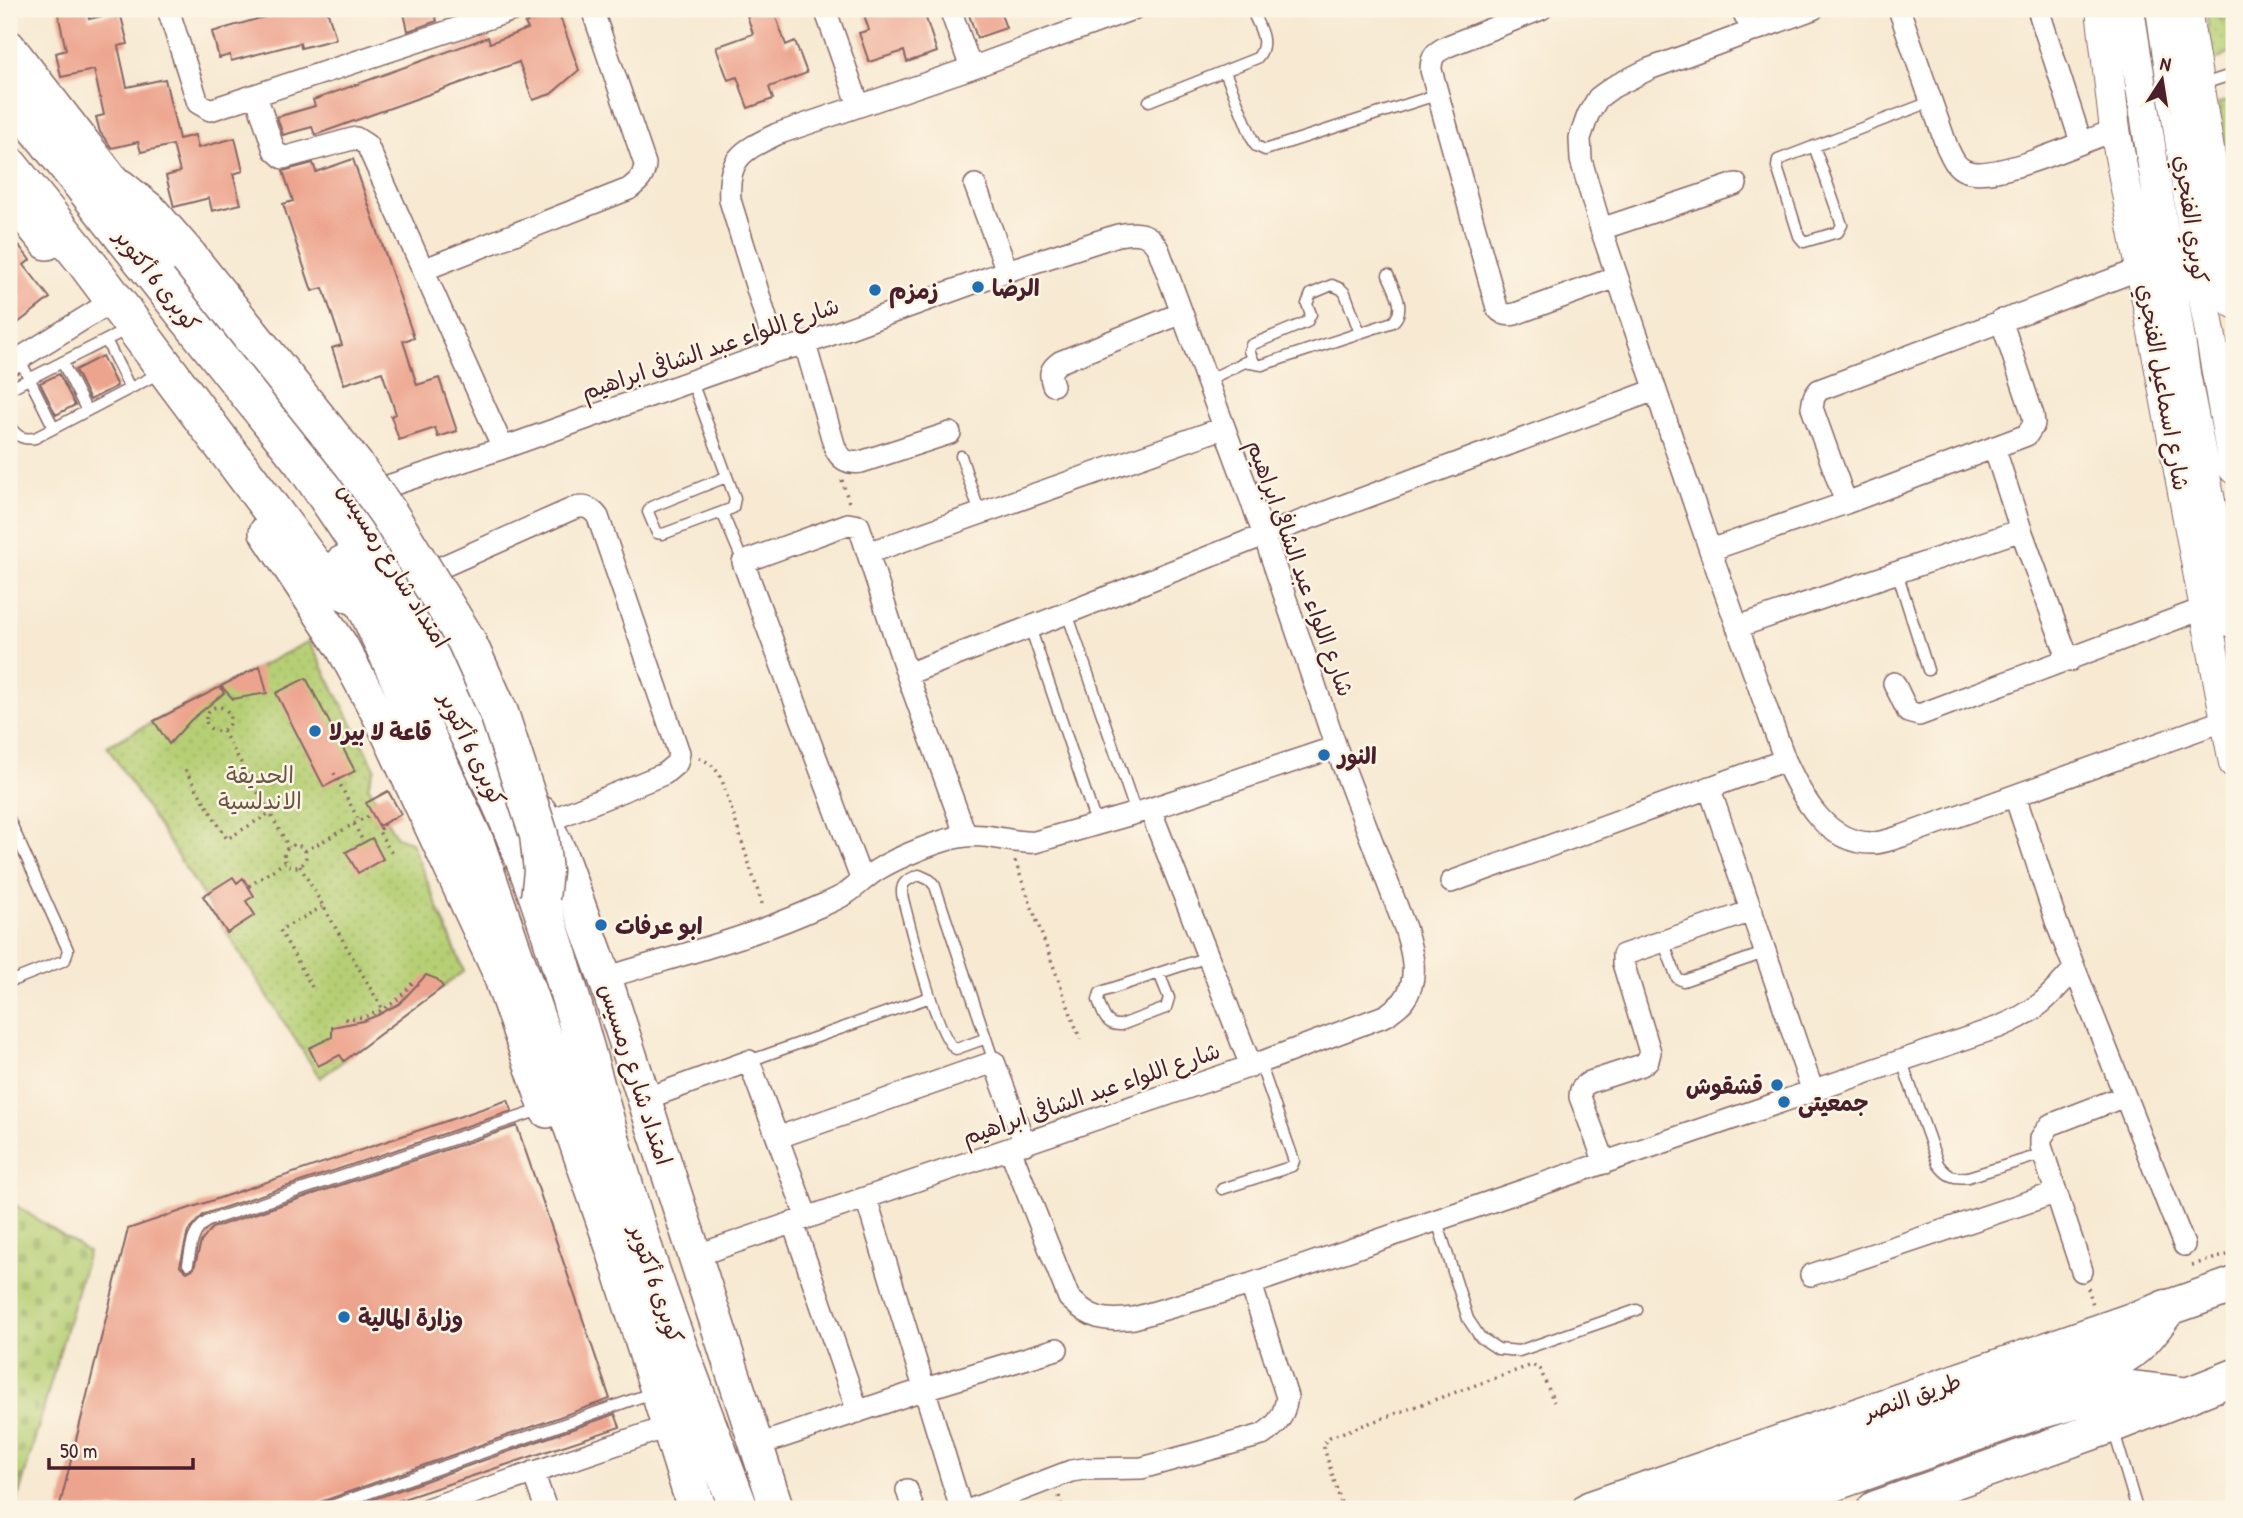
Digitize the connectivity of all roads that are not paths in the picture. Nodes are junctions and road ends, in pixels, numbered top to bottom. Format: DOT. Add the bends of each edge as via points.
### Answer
graph roads {
  1 [pos="168,9"];
  2 [pos="516,9"];
  3 [pos="592,9"];
  4 [pos="825,9"];
  5 [pos="950,9"];
  6 [pos="1133,9"];
  7 [pos="1251,9"];
  8 [pos="1541,9"];
  9 [pos="1742,9"];
  10 [pos="1813,9"];
  11 [pos="1899,9"];
  12 [pos="2038,9"];
  13 [pos="2090,9"];
  14 [pos="2101,9"];
  15 [pos="2129,9"];
  16 [pos="2161,9"];
  17 [pos="2186,9"];
  18 [pos="1752,30"];
  19 [pos="9,47"];
  20 [pos="2105,47"];
  21 [pos="971,68"];
  22 [pos="1225,72"];
  23 [pos="2234,74"];
  24 [pos="2198,85"];
  25 [pos="9,92"];
  26 [pos="1439,94"];
  27 [pos="256,95"];
  28 [pos="1933,100"];
  29 [pos="1149,101"];
  30 [pos="859,106"];
  31 [pos="2115,130"];
  32 [pos="9,131"];
  33 [pos="2081,142"];
  34 [pos="1814,146"];
  35 [pos="1736,184"];
  36 [pos="975,185"];
  37 [pos="119,188"];
  38 [pos="9,191"];
  39 [pos="1601,229"];
  40 [pos="2143,268"];
  41 [pos="423,270"];
  42 [pos="1007,271"];
  43 [pos="1388,275"];
  44 [pos="1617,277"];
  45 [pos="2234,303"];
  46 [pos="1182,313"];
  47 [pos="2001,320"];
  48 [pos="109,327"];
  49 [pos="1360,333"];
  50 [pos="805,344"];
  51 [pos="776,351"];
  52 [pos="14,362"];
  53 [pos="62,362"];
  54 [pos="1254,362"];
  55 [pos="29,379"];
  56 [pos="692,382"];
  57 [pos="1206,382"];
  58 [pos="141,383"];
  59 [pos="1053,384"];
  60 [pos="9,389"];
  61 [pos="1655,390"];
  62 [pos="87,411"];
  63 [pos="9,425"];
  64 [pos="54,428"];
  65 [pos="1223,428"];
  66 [pos="950,433"];
  67 [pos="1994,447"];
  68 [pos="503,448"];
  69 [pos="961,456"];
  70 [pos="2234,469"];
  71 [pos="726,477"];
  72 [pos="354,497"];
  73 [pos="1846,503"];
  74 [pos="722,512"];
  75 [pos="980,514"];
  76 [pos="2021,530"];
  77 [pos="1264,535"];
  78 [pos="1710,550"];
  79 [pos="869,553"];
  80 [pos="743,562"];
  81 [pos="1897,572"];
  82 [pos="408,582"];
  83 [pos="363,599"];
  84 [pos="2205,608"];
  85 [pos="1067,614"];
  86 [pos="2234,623"];
  87 [pos="1030,627"];
  88 [pos="1737,627"];
  89 [pos="2069,660"];
  90 [pos="1928,670"];
  91 [pos="907,674"];
  92 [pos="1894,683"];
  93 [pos="2225,720"];
  94 [pos="1336,747"];
  95 [pos="1785,760"];
  96 [pos="2234,764"];
  97 [pos="1709,787"];
  98 [pos="2015,796"];
  99 [pos="1143,811"];
  100 [pos="9,819"];
  101 [pos="546,822"];
  102 [pos="1096,823"];
  103 [pos="966,836"];
  104 [pos="862,881"];
  105 [pos="1451,882"];
  106 [pos="540,898"];
  107 [pos="1752,911"];
  108 [pos="1663,941"];
  109 [pos="1767,952"];
  110 [pos="1208,957"];
  111 [pos="2074,968"];
  112 [pos="1159,973"];
  113 [pos="605,978"];
  114 [pos="9,982"];
  115 [pos="930,996"];
  116 [pos="985,1039"];
  117 [pos="749,1061"];
  118 [pos="994,1062"];
  119 [pos="1902,1062"];
  120 [pos="1255,1064"];
  121 [pos="1813,1092"];
  122 [pos="2125,1096"];
  123 [pos="645,1099"];
  124 [pos="547,1108"];
  125 [pos="779,1137"];
  126 [pos="1018,1146"];
  127 [pos="2043,1154"];
  128 [pos="1605,1163"];
  129 [pos="1222,1189"];
  130 [pos="2055,1193"];
  131 [pos="866,1198"];
  132 [pos="800,1220"];
  133 [pos="1437,1221"];
  134 [pos="2184,1245"];
  135 [pos="695,1256"];
  136 [pos="188,1264"];
  137 [pos="2082,1271"];
  138 [pos="1811,1275"];
  139 [pos="1251,1284"];
  140 [pos="2234,1285"];
  141 [pos="1637,1310"];
  142 [pos="2166,1310"];
  143 [pos="1057,1349"];
  144 [pos="2234,1377"];
  145 [pos="925,1389"];
  146 [pos="646,1395"];
  147 [pos="2182,1396"];
  148 [pos="2027,1398"];
  149 [pos="858,1412"];
  150 [pos="2112,1425"];
  151 [pos="655,1430"];
  152 [pos="755,1446"];
  153 [pos="533,1472"];
  154 [pos="323,1509"];
  155 [pos="427,1509"];
  156 [pos="546,1509"];
  157 [pos="681,1509"];
  158 [pos="697,1509"];
  159 [pos="739,1509"];
  160 [pos="778,1509"];
  161 [pos="961,1509"];
  162 [pos="972,1509"];
  163 [pos="1590,1509"];
  164 [pos="1671,1509"];
  165 [pos="1756,1509"];
  166 [pos="1875,1509"];
  167 [pos="2137,1509"];
  1 -- 27 [label="street" via="198,103 210,110"];
  2 -- 27 [label="street"];
  3 -- 41 [label="street" via="645,164 640,181"];
  4 -- 30 [label="street"];
  5 -- 21 [label="street"];
  6 -- 21 [label="street"];
  7 -- 22 [label="lane" via="1264,40 1262,52"];
  8 -- 26 [label="street" via="1435,53 1431,70"];
  9 -- 18 [label="street"];
  10 -- 18 [label="street"];
  11 -- 28 [label="street"];
  12 -- 33 [label="street"];
  13 -- 20 [label="street"];
  14 -- 20 [label="main road, شارع اسماعيل الفنجري"];
  15 -- 86 [label="main road, كوبري الفنجري" via="2186,379"];
  16 -- 70 [label="main road, كوبري الفنجري"];
  17 -- 24 [label="main road"];
  18 -- 39 [label="street" via="1649,69 1598,98 1580,138 1581,160"];
  19 -- 37 [label="main road, امتداد شارع رمسيس"];
  20 -- 31 [label="main road, شارع اسماعيل الفنجري"];
  21 -- 30 [label="street"];
  22 -- 26 [label="lane" via="1256,146 1265,150"];
  22 -- 29 [label="lane"];
  23 -- 24 [label="lane"];
  24 -- 45 [label="main road"];
  25 -- 106 [label="highway, كوبرى 6 أكتوبر" via="303,462 373,565 489,778"];
  26 -- 44 [label="street" via="1501,313 1515,314"];
  27 -- 41 [label="street" via="274,149 283,158 349,139 367,145"];
  28 -- 33 [label="street" via="1947,147 1964,171 2003,170"];
  28 -- 34 [label="lane"];
  30 -- 51 [label="street" via="777,134 748,148 734,162 730,200"];
  31 -- 33 [label="street"];
  31 -- 40 [label="main road, شارع اسماعيل الفنجري"];
  32 -- 83 [label="highway, كوبرى 6 أكتوبر" via="286,483"];
  34 -- 34 [label="lane" via="1777,163 1804,242 1838,232 1842,225"];
  35 -- 39 [label="street"];
  36 -- 42 [label="street"];
  37 -- 72 [label="main road, امتداد شارع رمسيس"];
  37 -- 106 [label="highway, bridge" via="149,212 189,258 354,465 466,640 499,713 539,835"];
  38 -- 48 [label="main road"];
  38 -- 83 [label="highway" via="83,258 312,564 340,589"];
  39 -- 44 [label="street"];
  40 -- 47 [label="street"];
  40 -- 84 [label="main road, شارع اسماعيل الفنجري"];
  41 -- 68 [label="street"];
  42 -- 46 [label="street, شارع اللواء عبد الشافى ابراهيم" via="1118,235 1144,234 1159,251"];
  42 -- 50 [label="street, شارع اللواء عبد الشافى ابراهيم"];
  43 -- 49 [label="lane" via="1398,300 1398,318"];
  44 -- 61 [label="street"];
  46 -- 57 [label="street, شارع اللواء عبد الشافى ابراهيم"];
  46 -- 59 [label="street" via="1060,362 1051,370"];
  47 -- 67 [label="street" via="2034,424 2027,435"];
  47 -- 73 [label="street" via="1819,390 1812,408"];
  48 -- 52 [label="street"];
  48 -- 53 [label="lane"];
  48 -- 58 [label="main road"];
  49 -- 54 [label="lane" via="1262,365"];
  49 -- 54 [label="lane" via="1345,293 1332,285 1311,293 1307,323 1251,345"];
  50 -- 51 [label="street, شارع اللواء عبد الشافى ابراهيم"];
  50 -- 66 [label="street" via="835,447 843,460 861,462"];
  51 -- 56 [label="street, شارع اللواء عبد الشافى ابراهيم"];
  52 -- 55 [label="lane"];
  53 -- 55 [label="lane"];
  53 -- 62 [label="lane"];
  54 -- 57 [label="lane"];
  55 -- 60 [label="lane"];
  55 -- 64 [label="lane"];
  56 -- 68 [label="street, شارع اللواء عبد الشافى ابراهيم"];
  56 -- 71 [label="lane"];
  57 -- 65 [label="street, شارع اللواء عبد الشافى ابراهيم"];
  58 -- 62 [label="lane"];
  58 -- 124 [label="main road" via="273,541 341,645 498,970"];
  61 -- 77 [label="street"];
  61 -- 78 [label="street"];
  62 -- 64 [label="lane"];
  63 -- 64 [label="lane" via="28,439"];
  65 -- 75 [label="street"];
  65 -- 77 [label="street, شارع اللواء عبد الشافى ابراهيم"];
  67 -- 73 [label="street"];
  67 -- 76 [label="street"];
  68 -- 72 [label="street, شارع اللواء عبد الشافى ابراهيم"];
  69 -- 75 [label="lane"];
  71 -- 74 [label="lane" via="735,503"];
  71 -- 74 [label="lane" via="648,512 661,535"];
  72 -- 82 [label="main road, امتداد شارع رمسيس"];
  73 -- 78 [label="street"];
  74 -- 80 [label="lane"];
  75 -- 79 [label="street"];
  76 -- 81 [label="street"];
  76 -- 89 [label="street"];
  77 -- 85 [label="street"];
  77 -- 94 [label="street, شارع اللواء عبد الشافى ابراهيم"];
  78 -- 88 [label="street"];
  79 -- 80 [label="street" via="861,529 848,524"];
  79 -- 91 [label="street"];
  80 -- 104 [label="street"];
  81 -- 88 [label="street"];
  81 -- 90 [label="lane"];
  82 -- 101 [label="main road, امتداد شارع رمسيس"];
  82 -- 101 [label="street" via="572,509 587,507 598,517 679,753 677,763 664,774"];
  83 -- 158 [label="highway, كوبرى 6 أكتوبر" via="475,843 615,1248"];
  84 -- 89 [label="street"];
  84 -- 93 [label="main road, شارع اسماعيل الفنجري"];
  85 -- 87 [label="street"];
  85 -- 99 [label="lane"];
  87 -- 91 [label="street"];
  87 -- 102 [label="lane"];
  88 -- 95 [label="street"];
  89 -- 92 [label="street" via="1919,715 1908,712"];
  91 -- 103 [label="street"];
  93 -- 96 [label="main road, شارع اسماعيل الفنجري"];
  93 -- 98 [label="street"];
  94 -- 99 [label="street"];
  94 -- 120 [label="street, شارع اللواء عبد الشافى ابراهيم" via="1405,928 1413,954 1413,976 1405,999 1387,1015"];
  95 -- 97 [label="street"];
  95 -- 98 [label="street" via="1829,830 1850,841 1876,843 1902,836"];
  97 -- 105 [label="street"];
  97 -- 107 [label="street"];
  98 -- 111 [label="street"];
  99 -- 102 [label="street"];
  99 -- 110 [label="street"];
  100 -- 114 [label="lane" via="68,950 65,960"];
  101 -- 113 [label="main road, امتداد شارع رمسيس"];
  102 -- 103 [label="street" via="1035,842"];
  103 -- 104 [label="street" via="891,863"];
  104 -- 113 [label="street" via="839,898 769,926"];
  106 -- 159 [label="highway, كوبرى 6 أكتوبر" via="646,1256"];
  107 -- 108 [label="street"];
  107 -- 109 [label="street"];
  108 -- 109 [label="lane" via="1680,980"];
  108 -- 128 [label="street" via="1626,953 1623,959 1649,1045 1648,1060 1590,1082 1580,1091"];
  109 -- 121 [label="street"];
  110 -- 112 [label="lane"];
  110 -- 120 [label="street"];
  111 -- 119 [label="street" via="2052,995 2019,1019"];
  111 -- 122 [label="street"];
  112 -- 112 [label="lane" via="1100,993 1106,1020 1121,1025 1166,1008 1169,998"];
  113 -- 123 [label="main road, امتداد شارع رمسيس"];
  115 -- 116 [label="lane" via="951,1047"];
  115 -- 116 [label="lane" via="901,892 905,880 919,875 934,886"];
  115 -- 117 [label="lane"];
  116 -- 118 [label="lane"];
  117 -- 123 [label="street"];
  117 -- 125 [label="street"];
  118 -- 125 [label="street"];
  118 -- 126 [label="street"];
  119 -- 121 [label="street"];
  119 -- 127 [label="lane" via="1945,1174 1956,1179 1968,1177"];
  120 -- 126 [label="street, شارع اللواء عبد الشافى ابراهيم"];
  120 -- 129 [label="lane" via="1294,1161 1292,1166"];
  121 -- 128 [label="street"];
  122 -- 127 [label="street" via="2050,1125 2041,1138"];
  122 -- 134 [label="street"];
  123 -- 135 [label="main road, امتداد شارع رمسيس"];
  124 -- 136 [label="lane" via="208,1221 194,1237"];
  124 -- 146 [label="main road"];
  125 -- 132 [label="street"];
  126 -- 131 [label="street, شارع اللواء عبد الشافى ابراهيم"];
  126 -- 139 [label="street" via="1065,1290 1082,1311 1116,1321"];
  127 -- 130 [label="street"];
  128 -- 133 [label="street"];
  130 -- 137 [label="street"];
  130 -- 138 [label="street"];
  131 -- 132 [label="street, شارع اللواء عبد الشافى ابراهيم"];
  131 -- 145 [label="street"];
  132 -- 135 [label="street, شارع اللواء عبد الشافى ابراهيم"];
  132 -- 149 [label="street"];
  133 -- 139 [label="street"];
  133 -- 141 [label="lane" via="1468,1319 1480,1337 1498,1349 1519,1350"];
  135 -- 152 [label="main road, امتداد شارع رمسيس"];
  139 -- 162 [label="street" via="1287,1397 1285,1413 1276,1427 1262,1435 1142,1468 1071,1471"];
  140 -- 142 [label="highway, طريق النصر"];
  142 -- 148 [label="highway" via="2129,1352"];
  142 -- 163 [label="highway, طريق النصر"];
  143 -- 145 [label="street"];
  144 -- 147 [label="highway"];
  145 -- 149 [label="street"];
  145 -- 161 [label="street"];
  146 -- 151 [label="main road"];
  146 -- 154 [label="lane"];
  147 -- 148 [label="highway" via="2132,1390"];
  147 -- 150 [label="highway"];
  148 -- 164 [label="highway"];
  148 -- 165 [label="highway"];
  149 -- 152 [label="street"];
  150 -- 166 [label="highway"];
  150 -- 167 [label="lane"];
  151 -- 153 [label="street"];
  151 -- 157 [label="main road"];
  152 -- 160 [label="main road, امتداد شارع رمسيس"];
  153 -- 155 [label="street"];
  153 -- 156 [label="street"];
}
